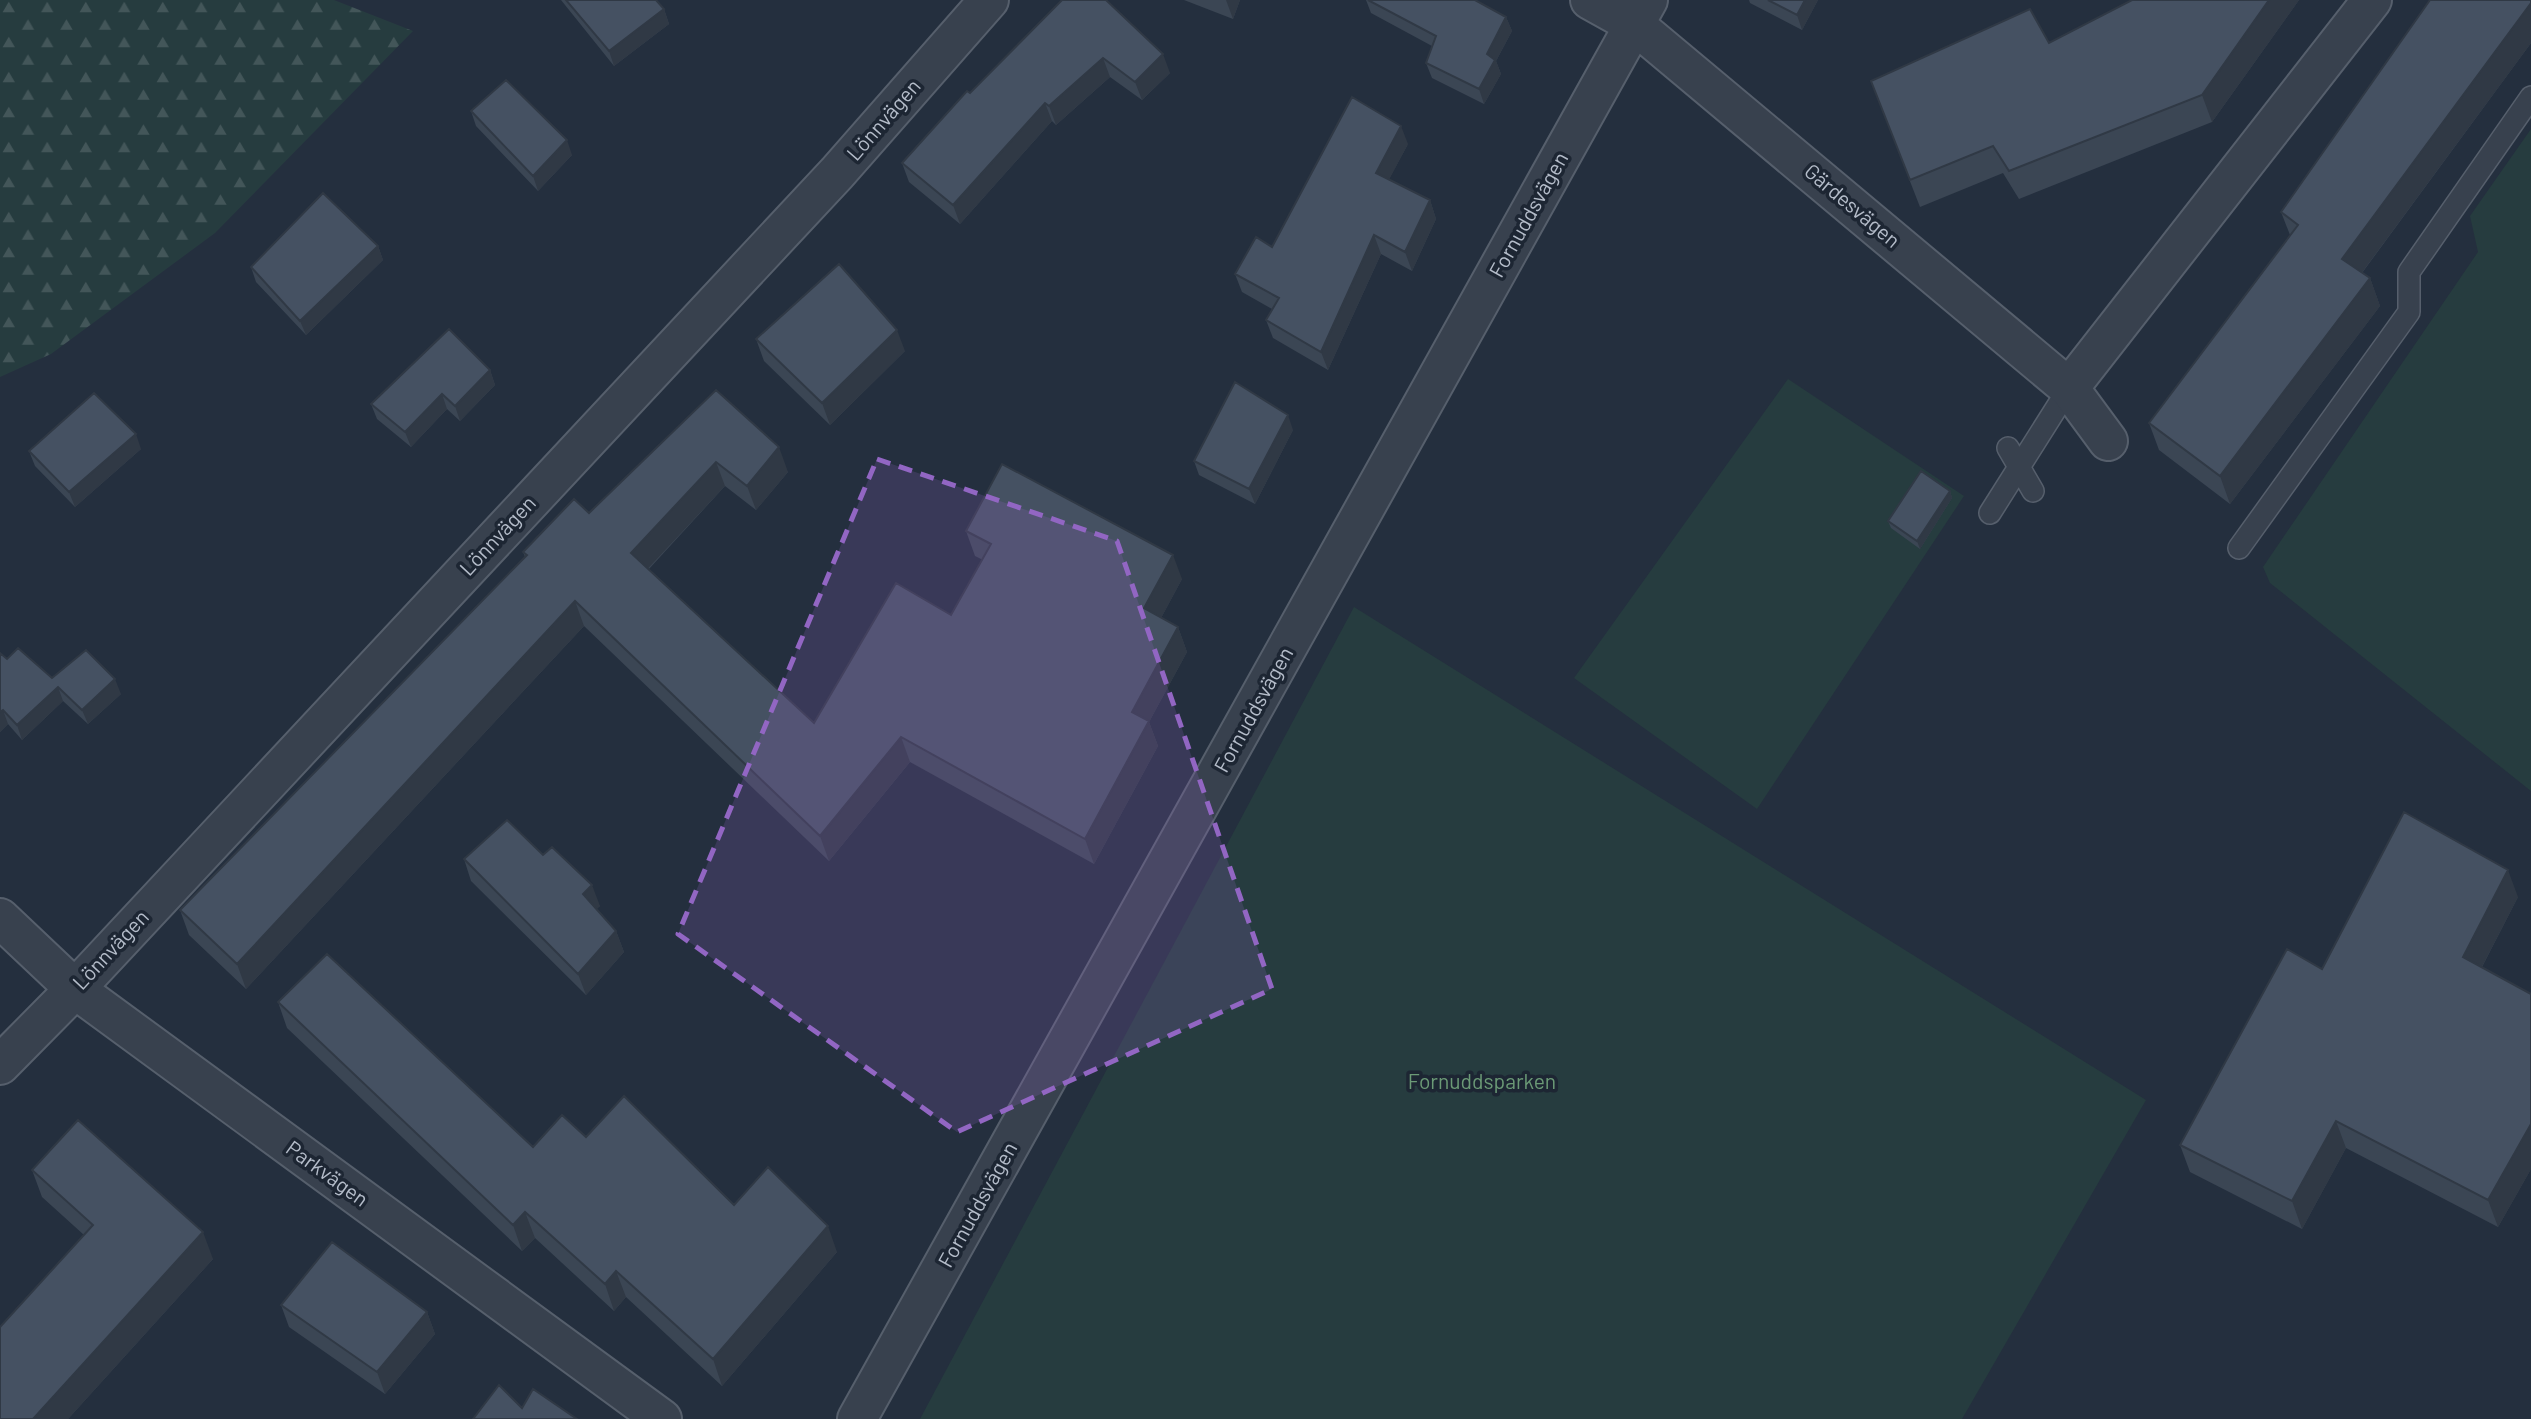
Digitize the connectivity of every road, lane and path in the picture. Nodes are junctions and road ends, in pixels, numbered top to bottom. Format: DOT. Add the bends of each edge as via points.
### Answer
graph roads {
  1 [pos="989,0"];
  2 [pos="1590,0"];
  3 [pos="2372,0"];
  4 [pos="1642,12"];
  5 [pos="2531,97"];
  6 [pos="2069,388"];
  7 [pos="2108,441"];
  8 [pos="2014,456"];
  9 [pos="2033,491"];
  10 [pos="1990,513"];
  11 [pos="2239,548"];
  12 [pos="0,918"];
  13 [pos="75,989"];
  14 [pos="0,1065"];
  15 [pos="866,1415"];
  16 [pos="662,1419"];
  1 -- 13 [label="street, Lönnvägen" via="837,173"];
  2 -- 4 [label="street, Gärdesvägen"];
  3 -- 6 [label="street"];
  4 -- 6 [label="street, Gärdesvägen"];
  4 -- 15 [label="street, Fornuddsvägen"];
  5 -- 11 [label="lane" via="2409,272 2409,312"];
  6 -- 7 [label="street, Gärdesvägen"];
  6 -- 8 [label="lane"];
  8 -- 9 [label="lane"];
  8 -- 10 [label="lane"];
  12 -- 13 [label="street, Parkvägen"];
  13 -- 14 [label="street, Lönnvägen"];
  13 -- 16 [label="street, Parkvägen"];
}
